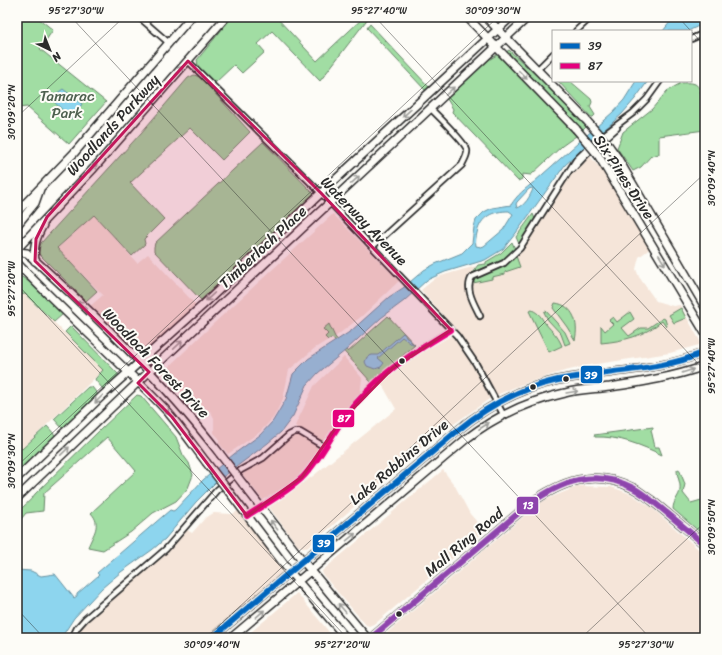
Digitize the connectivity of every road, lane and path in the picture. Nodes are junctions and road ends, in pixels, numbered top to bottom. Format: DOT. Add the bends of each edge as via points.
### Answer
graph roads {
  1 [pos="139,17"];
  2 [pos="191,17"];
  3 [pos="226,17"];
  4 [pos="467,17"];
  5 [pos="486,17"];
  6 [pos="511,17"];
  7 [pos="528,17"];
  8 [pos="591,17"];
  9 [pos="498,29"];
  10 [pos="577,30"];
  11 [pos="705,33"];
  12 [pos="506,37"];
  13 [pos="487,39"];
  14 [pos="692,39"];
  15 [pos="169,43"];
  16 [pos="496,47"];
  17 [pos="552,55"];
  18 [pos="188,61"];
  19 [pos="538,69"];
  20 [pos="659,82"];
  21 [pos="431,109"];
  22 [pos="41,187"];
  23 [pos="321,193"];
  24 [pos="330,203"];
  25 [pos="17,212"];
  26 [pos="47,217"];
  27 [pos="17,225"];
  28 [pos="666,240"];
  29 [pos="373,246"];
  30 [pos="654,248"];
  31 [pos="17,249"];
  32 [pos="17,252"];
  33 [pos="35,261"];
  34 [pos="17,263"];
  35 [pos="17,269"];
  36 [pos="25,271"];
  37 [pos="705,307"];
  38 [pos="480,316"];
  39 [pos="451,330"];
  40 [pos="705,333"];
  41 [pos="705,352"];
  42 [pos="140,362"];
  43 [pos="705,366"];
  44 [pos="150,372"];
  45 [pos="128,373"];
  46 [pos="138,383"];
  47 [pos="498,404"];
  48 [pos="503,414"];
  49 [pos="325,447"];
  50 [pos="433,451"];
  51 [pos="39,457"];
  52 [pos="441,460"];
  53 [pos="49,467"];
  54 [pos="17,478"];
  55 [pos="17,498"];
  56 [pos="260,507"];
  57 [pos="247,516"];
  58 [pos="705,544"];
  59 [pos="303,562"];
  60 [pos="310,571"];
  61 [pos="290,572"];
  62 [pos="298,581"];
  63 [pos="242,613"];
  64 [pos="248,624"];
  65 [pos="72,638"];
  66 [pos="212,638"];
  67 [pos="232,638"];
  68 [pos="346,638"];
  69 [pos="367,638"];
  70 [pos="371,638"];
  1 -- 15 [label="street"];
  2 -- 15 [label="street, Woodlands Parkway"];
  3 -- 18 [label="street, Woodlands Parkway"];
  4 -- 13 [label="street, Six Pines Drive"];
  5 -- 9 [label="street, Six Pines Drive"];
  6 -- 9 [label="street, Timberloch Place"];
  7 -- 12 [label="street, Timberloch Place"];
  8 -- 10 [label="street"];
  9 -- 12 [label="street, Six Pines Drive"];
  9 -- 13 [label="street, Timberloch Place"];
  11 -- 14 [label="street"];
  12 -- 16 [label="street, Timberloch Place"];
  12 -- 19 [label="street, Six Pines Drive"];
  13 -- 16 [label="street, Six Pines Drive"];
  13 -- 23 [label="street, Timberloch Place, one-way"];
  15 -- 22 [label="street, Woodlands Parkway" via="75,152"];
  21 -- 16 [label="street, Timberloch Place, one-way"];
  16 -- 30 [label="street, Six Pines Drive, one-way, bridge" via="598,155"];
  17 -- 19 [label="street"];
  18 -- 23 [label="street, Waterway Avenue"];
  26 -- 18 [label="street, Woodlands Parkway, one-way" via="94,168"];
  19 -- 28 [label="street, Six Pines Drive, bridge" via="609,146"];
  20 -- 38 [label="street" via="633,113 574,162 520,248 504,263 470,280 470,295"];
  24 -- 21 [label="street, Timberloch Place, one-way"];
  21 -- 29 [label="street" via="467,148 466,156 462,165"];
  22 -- 25 [label="street, Woodlands Parkway"];
  22 -- 27 [label="street" via="36,203"];
  23 -- 24 [label="street, Waterway Avenue"];
  23 -- 42 [label="street, Timberloch Place, one-way"];
  24 -- 29 [label="street, Waterway Avenue"];
  44 -- 24 [label="street, Timberloch Place, one-way"];
  26 -- 31 [label="street, Woodlands Parkway"];
  26 -- 33 [label="street" via="36,239"];
  28 -- 30 [label="street"];
  28 -- 37 [label="street, Six Pines Drive"];
  29 -- 39 [label="street, Waterway Avenue"];
  30 -- 40 [label="street, Six Pines Drive, one-way"];
  32 -- 33 [label="street, Woodloch Forest Drive" via="27,253"];
  42 -- 33 [label="street, Woodloch Forest Drive, one-way"];
  34 -- 36 [label="street, Woodloch Forest Drive"];
  35 -- 36 [label="street"];
  36 -- 45 [label="street, Woodloch Forest Drive"];
  39 -- 47 [label="street, Waterway Avenue" via="476,364"];
  39 -- 49 [label="street" via="420,349 385,376 339,423"];
  41 -- 47 [label="street, Lake Robbins Drive" via="666,365 558,380 530,389"];
  42 -- 44 [label="street, Woodloch Forest Drive"];
  42 -- 45 [label="street, Timberloch Place"];
  48 -- 43 [label="street, Lake Robbins Drive, one-way" via="564,393 649,381"];
  44 -- 46 [label="street, Timberloch Place"];
  44 -- 56 [label="street, Woodloch Forest Drive, bridge" via="174,397"];
  45 -- 46 [label="street, Woodloch Forest Drive"];
  45 -- 51 [label="street, Timberloch Place, one-way"];
  53 -- 46 [label="street, Timberloch Place, one-way"];
  46 -- 57 [label="street, Woodloch Forest Drive, one-way, bridge" via="172,417"];
  47 -- 48 [label="street, Waterway Avenue"];
  47 -- 50 [label="street, Lake Robbins Drive" via="469,422"];
  52 -- 48 [label="street, Lake Robbins Drive, one-way" via="479,429"];
  49 -- 56 [label="street" via="302,477"];
  49 -- 65 [label="street" via="302,432 295,432 260,460 239,472 213,493 166,549 85,619"];
  50 -- 52 [label="street"];
  50 -- 59 [label="street, Lake Robbins Drive"];
  51 -- 53 [label="street"];
  51 -- 54 [label="street, Timberloch Place"];
  60 -- 52 [label="street, Lake Robbins Drive, one-way"];
  53 -- 55 [label="street, Timberloch Place"];
  56 -- 57 [label="street"];
  59 -- 56 [label="street, Woodloch Forest Drive, one-way"];
  57 -- 61 [label="street, Woodloch Forest Drive"];
  58 -- 70 [label="street, Mall Ring Road" via="660,507 628,486 599,478 561,485 528,505"];
  59 -- 60 [label="street, Woodloch Forest Drive"];
  59 -- 61 [label="street, Lake Robbins Drive"];
  60 -- 62 [label="street, Lake Robbins Drive"];
  69 -- 60 [label="street, Woodloch Forest Drive, one-way"];
  61 -- 62 [label="street, Woodloch Forest Drive"];
  61 -- 63 [label="street, Lake Robbins Drive"];
  64 -- 62 [label="street, Lake Robbins Drive, one-way"];
  62 -- 68 [label="street, Woodloch Forest Drive"];
  63 -- 64 [label="street"];
  63 -- 66 [label="street, Lake Robbins Drive"];
  64 -- 67 [label="street, Lake Robbins Drive"];
}
